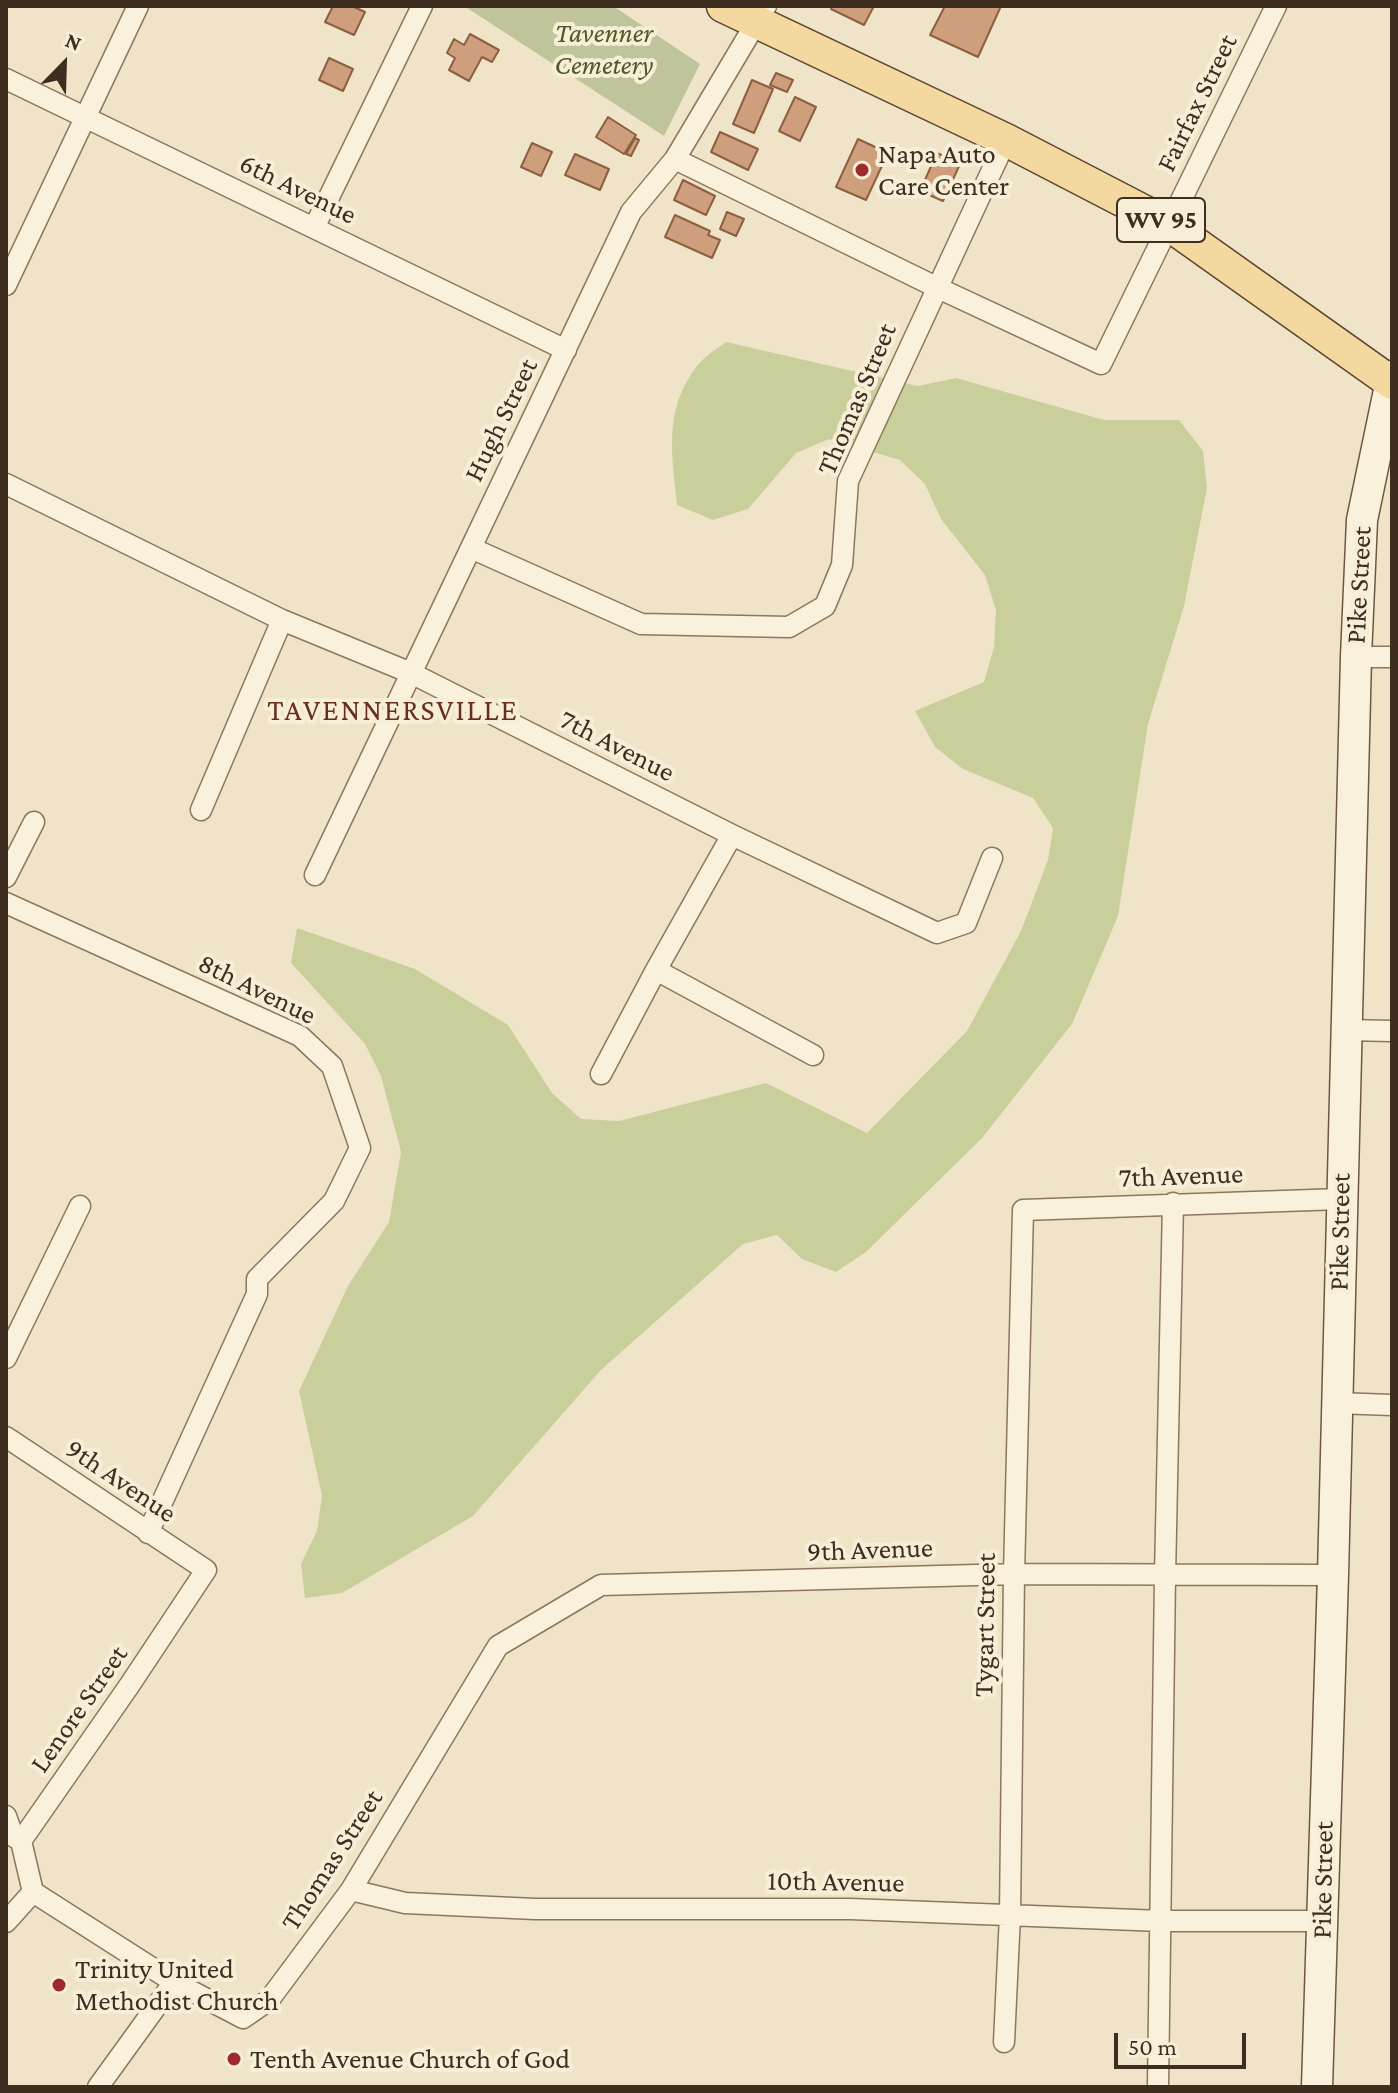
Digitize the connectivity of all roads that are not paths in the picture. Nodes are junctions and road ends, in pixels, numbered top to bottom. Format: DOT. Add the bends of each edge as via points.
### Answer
graph roads {
  1 [pos="138,6"];
  2 [pos="422,6"];
  3 [pos="723,6"];
  4 [pos="1276,6"];
  5 [pos="762,14"];
  6 [pos="6,79"];
  7 [pos="84,117"];
  8 [pos="1006,140"];
  9 [pos="675,159"];
  10 [pos="1168,224"];
  11 [pos="314,228"];
  12 [pos="6,285"];
  13 [pos="936,287"];
  14 [pos="566,350"];
  15 [pos="1391,380"];
  16 [pos="6,484"];
  17 [pos="471,548"];
  18 [pos="282,620"];
  19 [pos="1356,657"];
  20 [pos="1392,657"];
  21 [pos="411,673"];
  22 [pos="201,810"];
  23 [pos="34,822"];
  24 [pos="732,835"];
  25 [pos="992,858"];
  26 [pos="315,875"];
  27 [pos="6,877"];
  28 [pos="6,903"];
  29 [pos="656,970"];
  30 [pos="1345,1030"];
  31 [pos="1392,1031"];
  32 [pos="813,1055"];
  33 [pos="601,1074"];
  34 [pos="1341,1199"];
  35 [pos="1173,1203"];
  36 [pos="80,1206"];
  37 [pos="1023,1210"];
  38 [pos="6,1358"];
  39 [pos="1336,1403"];
  40 [pos="1392,1405"];
  41 [pos="6,1437"];
  42 [pos="148,1533"];
  43 [pos="206,1570"];
  44 [pos="1014,1574"];
  45 [pos="1333,1575"];
  46 [pos="1165,1576"];
  47 [pos="601,1585"];
  48 [pos="6,1816"];
  49 [pos="21,1841"];
  50 [pos="351,1890"];
  51 [pos="33,1892"];
  52 [pos="1010,1915"];
  53 [pos="1162,1921"];
  54 [pos="1323,1921"];
  55 [pos="6,1922"];
  56 [pos="174,1982"];
  57 [pos="1004,2042"];
  58 [pos="98,2087"];
  59 [pos="1158,2087"];
  60 [pos="1317,2087"];
  1 -- 7 [label="street"];
  2 -- 11 [label="street"];
  3 -- 5 [label="main road, WV 95"];
  4 -- 10 [label="street, Fairfax Street"];
  5 -- 8 [label="main road, WV 95"];
  5 -- 9 [label="street, Hugh Street"];
  6 -- 7 [label="street, 6th Avenue"];
  7 -- 11 [label="street, 6th Avenue"];
  7 -- 12 [label="street"];
  8 -- 10 [label="main road, WV 95"];
  8 -- 13 [label="street, Thomas Street"];
  9 -- 13 [label="street"];
  9 -- 14 [label="street, Hugh Street" via="631,212"];
  10 -- 13 [label="street, Fairfax Street" via="1101,364"];
  10 -- 15 [label="main road, WV 95"];
  11 -- 14 [label="street, 6th Avenue"];
  13 -- 17 [label="street, Thomas Street" via="848,481 842,565 825,606 789,627 641,624"];
  14 -- 17 [label="street, Hugh Street"];
  15 -- 19 [label="main road, Pike Street" via="1362,520"];
  16 -- 18 [label="street, 7th Avenue"];
  17 -- 21 [label="street, Hugh Street"];
  18 -- 21 [label="street, 7th Avenue"];
  18 -- 22 [label="street"];
  19 -- 20 [label="street"];
  19 -- 30 [label="main road, Pike Street"];
  21 -- 24 [label="street, 7th Avenue"];
  21 -- 26 [label="street, Hugh Street"];
  23 -- 27 [label="street"];
  24 -- 25 [label="street, 7th Avenue" via="937,933 966,923"];
  24 -- 29 [label="street"];
  28 -- 42 [label="street, 8th Avenue" via="300,1036 332,1066 360,1148 334,1201 257,1279 257,1294"];
  29 -- 32 [label="street"];
  29 -- 33 [label="street"];
  30 -- 31 [label="street"];
  30 -- 34 [label="main road, Pike Street"];
  34 -- 35 [label="street, 7th Avenue"];
  34 -- 39 [label="main road, Pike Street"];
  35 -- 37 [label="street, 7th Avenue"];
  35 -- 46 [label="street"];
  36 -- 38 [label="street"];
  37 -- 44 [label="street, Tygart Street"];
  39 -- 40 [label="street"];
  39 -- 45 [label="main road, Pike Street"];
  41 -- 42 [label="street, 9th Avenue"];
  42 -- 43 [label="street, 9th Avenue"];
  43 -- 49 [label="street, Lenore Street"];
  44 -- 46 [label="street, 9th Avenue"];
  44 -- 47 [label="street, 9th Avenue"];
  44 -- 52 [label="street, Tygart Street"];
  45 -- 46 [label="street, 9th Avenue"];
  45 -- 54 [label="main road, Pike Street"];
  46 -- 53 [label="street"];
  47 -- 50 [label="street, Thomas Street" via="498,1646"];
  48 -- 49 [label="street" via="13,1836"];
  49 -- 51 [label="street"];
  50 -- 52 [label="street, 10th Avenue" via="405,1903 535,1909"];
  50 -- 56 [label="street, Thomas Street" via="269,2000 243,2018"];
  51 -- 55 [label="street"];
  51 -- 56 [label="street"];
  52 -- 53 [label="street, 10th Avenue"];
  52 -- 57 [label="street, Tygart Street"];
  53 -- 54 [label="street, 10th Avenue"];
  53 -- 59 [label="street"];
  54 -- 60 [label="main road, Pike Street"];
  56 -- 58 [label="street"];
}
